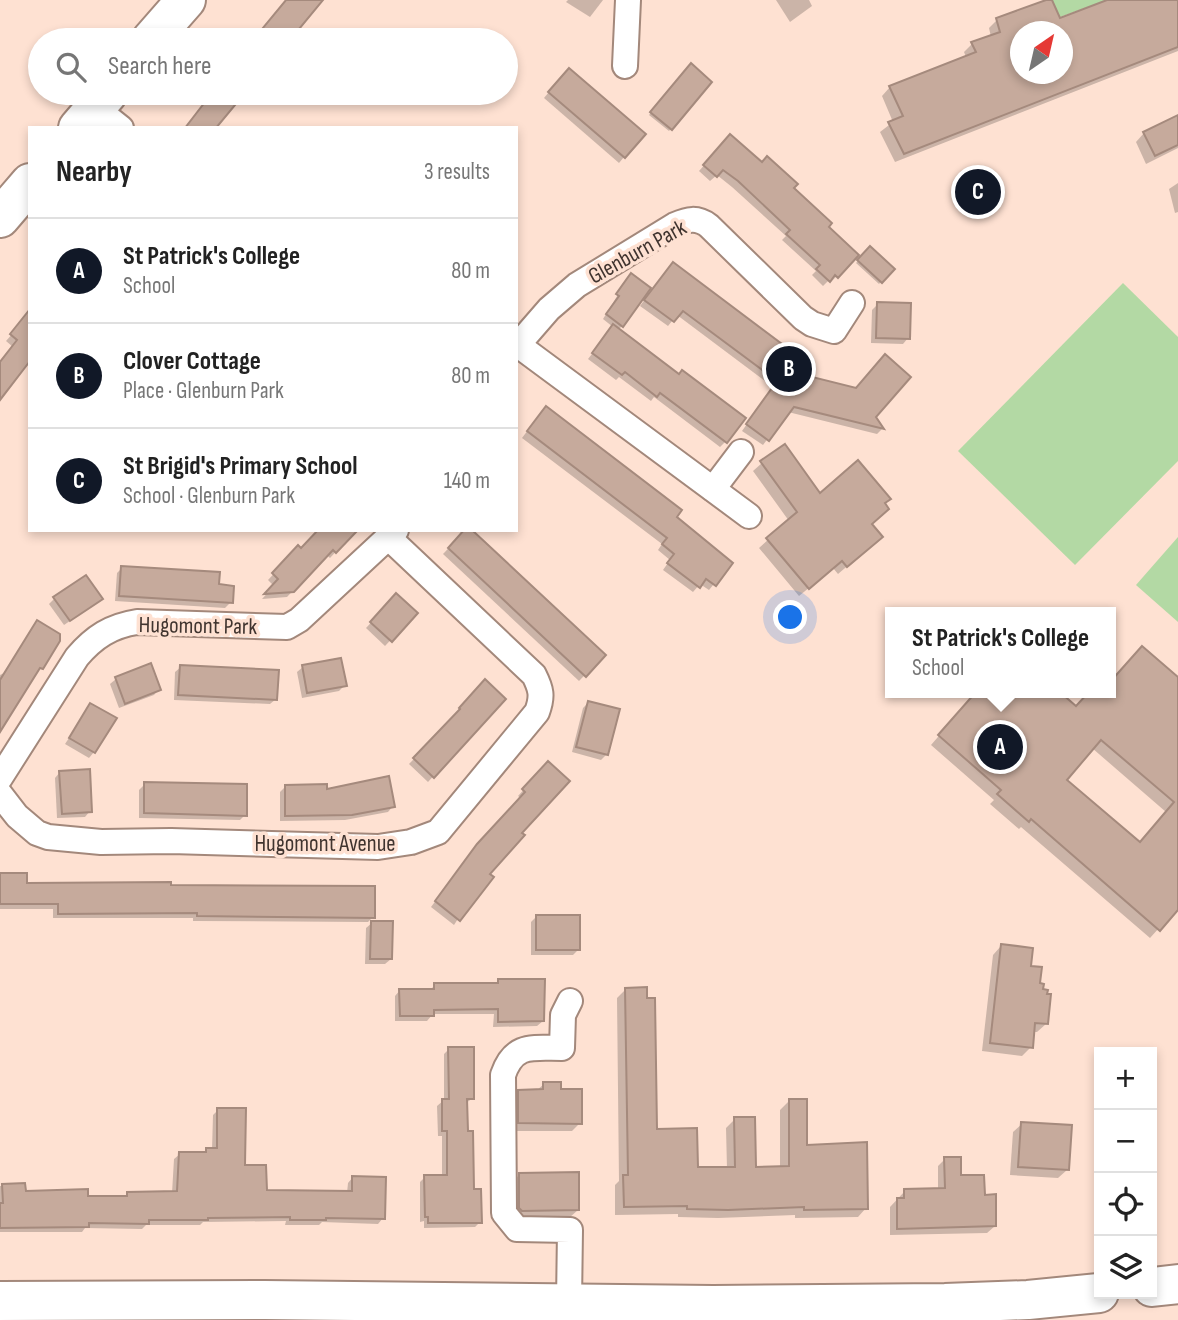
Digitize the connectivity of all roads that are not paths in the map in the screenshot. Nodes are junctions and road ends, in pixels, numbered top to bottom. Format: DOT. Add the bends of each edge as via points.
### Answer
graph roads {
  1 [pos="186,0"];
  2 [pos="628,0"];
  3 [pos="162,28"];
  4 [pos="625,66"];
  5 [pos="28,186"];
  6 [pos="0,218"];
  7 [pos="852,303"];
  8 [pos="518,345"];
  9 [pos="518,347"];
  10 [pos="741,452"];
  11 [pos="713,489"];
  12 [pos="749,516"];
  13 [pos="392,534"];
  14 [pos="0,778"];
  15 [pos="0,794"];
  16 [pos="570,1001"];
  17 [pos="1178,1284"];
  18 [pos="1157,1286"];
  19 [pos="1094,1293"];
  20 [pos="0,1301"];
  21 [pos="569,1302"];
  22 [pos="959,1311"];
  1 -- 3 [label="main road"];
  2 -- 4 [label="street"];
  5 -- 6 [label="main road"];
  7 -- 8 [label="street, Glenburn Park" via="834,331 812,324 706,224 690,219 577,285"];
  9 -- 11 [label="street, Glenburn Park"];
  10 -- 11 [label="street"];
  11 -- 12 [label="street, Glenburn Park"];
  13 -- 14 [label="street, Hugomont Park" via="287,627 137,622 103,632 77,657"];
  13 -- 15 [label="street, Hugomont Avenue" via="534,675 542,691 537,712 438,832 378,847 101,842 37,833"];
  16 -- 21 [label="street" via="564,1015 562,1048 524,1048 508,1060 503,1075 504,1213 517,1229 569,1230"];
  17 -- 18 [label="main road"];
  19 -- 22 [label="main road"];
  20 -- 21 [label="main road"];
  21 -- 22 [label="main road"];
}
